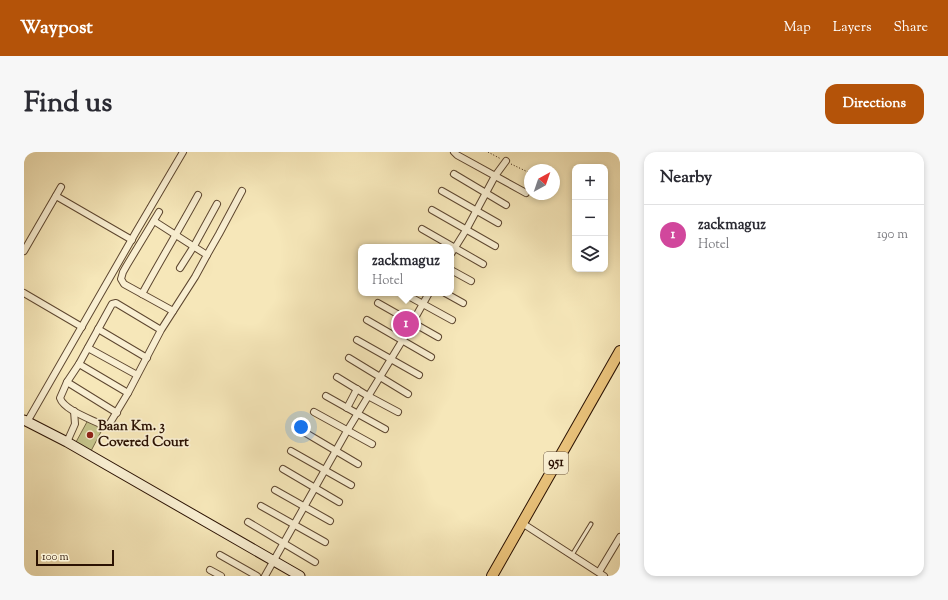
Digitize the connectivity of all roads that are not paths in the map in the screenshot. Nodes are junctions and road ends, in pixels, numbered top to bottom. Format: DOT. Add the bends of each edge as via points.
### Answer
graph roads {
  1 [pos="183,152"];
  2 [pos="454,152"];
  3 [pos="506,161"];
  4 [pos="454,174"];
  5 [pos="496,176"];
  6 [pos="61,187"];
  7 [pos="242,191"];
  8 [pos="442,191"];
  9 [pos="524,192"];
  10 [pos="486,193"];
  11 [pos="198,195"];
  12 [pos="56,196"];
  13 [pos="217,204"];
  14 [pos="506,205"];
  15 [pos="432,210"];
  16 [pos="476,211"];
  17 [pos="159,212"];
  18 [pos="154,221"];
  19 [pos="498,223"];
  20 [pos="422,229"];
  21 [pos="466,230"];
  22 [pos="176,235"];
  23 [pos="132,240"];
  24 [pos="447,244"];
  25 [pos="194,246"];
  26 [pos="495,246"];
  27 [pos="454,248"];
  28 [pos="24,251"];
  29 [pos="207,255"];
  30 [pos="483,264"];
  31 [pos="180,268"];
  32 [pos="454,272"];
  33 [pos="471,281"];
  34 [pos="24,294"];
  35 [pos="142,294"];
  36 [pos="408,296"];
  37 [pos="427,296"];
  38 [pos="450,296"];
  39 [pos="378,303"];
  40 [pos="463,303"];
  41 [pos="423,304"];
  42 [pos="173,311"];
  43 [pos="367,320"];
  44 [pos="452,320"];
  45 [pos="412,323"];
  46 [pos="82,327"];
  47 [pos="98,329"];
  48 [pos="161,330"];
  49 [pos="438,337"];
  50 [pos="357,340"];
  51 [pos="402,341"];
  52 [pos="88,348"];
  53 [pos="620,351"];
  54 [pos="431,357"];
  55 [pos="147,358"];
  56 [pos="349,358"];
  57 [pos="391,359"];
  58 [pos="79,364"];
  59 [pos="137,375"];
  60 [pos="419,375"];
  61 [pos="337,377"];
  62 [pos="380,377"];
  63 [pos="67,382"];
  64 [pos="357,389"];
  65 [pos="128,394"];
  66 [pos="408,394"];
  67 [pos="326,396"];
  68 [pos="368,396"];
  69 [pos="347,408"];
  70 [pos="74,411"];
  71 [pos="314,412"];
  72 [pos="398,412"];
  73 [pos="116,413"];
  74 [pos="358,414"];
  75 [pos="85,416"];
  76 [pos="25,421"];
  77 [pos="75,424"];
  78 [pos="385,429"];
  79 [pos="348,431"];
  80 [pos="304,432"];
  81 [pos="67,442"];
  82 [pos="372,444"];
  83 [pos="291,451"];
  84 [pos="336,451"];
  85 [pos="358,464"];
  86 [pos="283,469"];
  87 [pos="325,471"];
  88 [pos="351,486"];
  89 [pos="315,489"];
  90 [pos="275,490"];
  91 [pos="339,502"];
  92 [pos="261,506"];
  93 [pos="304,507"];
  94 [pos="330,521"];
  95 [pos="248,522"];
  96 [pos="522,523"];
  97 [pos="591,524"];
  98 [pos="294,525"];
  99 [pos="620,537"];
  100 [pos="325,542"];
  101 [pos="283,543"];
  102 [pos="220,555"];
  103 [pos="572,555"];
  104 [pos="273,561"];
  105 [pos="315,562"];
  106 [pos="210,570"];
  107 [pos="601,575"];
  108 [pos="221,576"];
  109 [pos="257,576"];
  110 [pos="265,576"];
  111 [pos="300,576"];
  112 [pos="492,576"];
  1 -- 23 [label="street"];
  2 -- 5 [label="street"];
  3 -- 5 [label="street"];
  4 -- 10 [label="street"];
  5 -- 9 [label="street"];
  5 -- 10 [label="street"];
  6 -- 12 [label="street"];
  7 -- 29 [label="street"];
  8 -- 16 [label="street"];
  10 -- 14 [label="street"];
  10 -- 16 [label="street"];
  11 -- 22 [label="street"];
  12 -- 23 [label="street"];
  12 -- 28 [label="street"];
  13 -- 25 [label="street"];
  15 -- 21 [label="street"];
  16 -- 19 [label="street"];
  16 -- 21 [label="street"];
  17 -- 18 [label="street"];
  18 -- 22 [label="street"];
  18 -- 35 [label="street" via="122,276 124,284"];
  20 -- 24 [label="street"];
  21 -- 26 [label="street"];
  21 -- 27 [label="street"];
  22 -- 25 [label="street"];
  22 -- 35 [label="street"];
  23 -- 46 [label="street"];
  25 -- 29 [label="street"];
  25 -- 31 [label="street"];
  27 -- 30 [label="street"];
  29 -- 42 [label="street"];
  32 -- 33 [label="street"];
  34 -- 46 [label="street"];
  35 -- 42 [label="street"];
  36 -- 41 [label="street"];
  37 -- 41 [label="street"];
  38 -- 40 [label="street"];
  39 -- 45 [label="street"];
  41 -- 44 [label="street"];
  41 -- 45 [label="street"];
  42 -- 48 [label="street"];
  43 -- 51 [label="street"];
  45 -- 49 [label="street"];
  45 -- 51 [label="street"];
  46 -- 76 [label="street"];
  47 -- 48 [label="street" via="112,304 116,303"];
  47 -- 52 [label="street"];
  47 -- 55 [label="street"];
  48 -- 55 [label="street"];
  50 -- 57 [label="street"];
  51 -- 54 [label="street"];
  51 -- 57 [label="street"];
  52 -- 58 [label="street"];
  52 -- 59 [label="street"];
  53 -- 96 [label="main road, 951"];
  55 -- 59 [label="street"];
  56 -- 62 [label="street"];
  57 -- 60 [label="street"];
  57 -- 62 [label="street"];
  58 -- 63 [label="street"];
  58 -- 65 [label="street"];
  59 -- 65 [label="street"];
  61 -- 64 [label="street"];
  62 -- 66 [label="street"];
  62 -- 68 [label="street"];
  63 -- 70 [label="street" via="60,398 62,404"];
  63 -- 73 [label="street"];
  64 -- 68 [label="street"];
  64 -- 69 [label="street"];
  65 -- 73 [label="street"];
  67 -- 69 [label="street"];
  68 -- 72 [label="street"];
  68 -- 74 [label="street"];
  69 -- 74 [label="street"];
  70 -- 75 [label="street"];
  70 -- 77 [label="street"];
  71 -- 79 [label="street"];
  73 -- 75 [label="street" via="106,426"];
  74 -- 78 [label="street"];
  74 -- 79 [label="street"];
  75 -- 77 [label="street"];
  76 -- 81 [label="street"];
  77 -- 81 [label="street"];
  79 -- 82 [label="street"];
  79 -- 84 [label="street"];
  80 -- 84 [label="street"];
  81 -- 104 [label="street"];
  83 -- 87 [label="street"];
  84 -- 85 [label="street"];
  84 -- 87 [label="street"];
  86 -- 89 [label="street"];
  87 -- 88 [label="street"];
  87 -- 89 [label="street"];
  89 -- 91 [label="street"];
  89 -- 93 [label="street"];
  90 -- 93 [label="street"];
  92 -- 98 [label="street"];
  93 -- 94 [label="street"];
  93 -- 98 [label="street"];
  95 -- 101 [label="street"];
  96 -- 103 [label="street"];
  96 -- 112 [label="main road, 951"];
  97 -- 103 [label="lane"];
  98 -- 100 [label="street"];
  98 -- 101 [label="street"];
  99 -- 107 [label="street"];
  101 -- 104 [label="street"];
  101 -- 105 [label="street"];
  102 -- 109 [label="street"];
  103 -- 107 [label="street"];
  104 -- 110 [label="street"];
  104 -- 111 [label="street"];
  106 -- 108 [label="street"];
}
